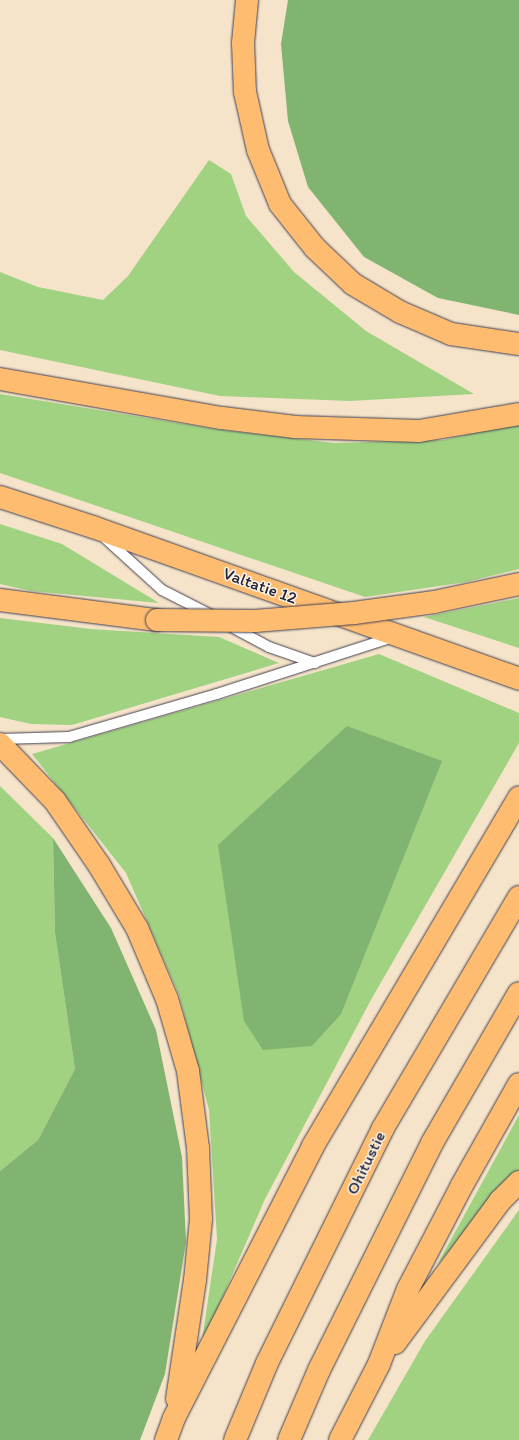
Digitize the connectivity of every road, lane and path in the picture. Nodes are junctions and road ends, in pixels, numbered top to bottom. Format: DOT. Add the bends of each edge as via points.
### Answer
graph roads {
  1 [pos="247,0"];
  2 [pos="519,344"];
  3 [pos="0,379"];
  4 [pos="519,414"];
  5 [pos="0,497"];
  6 [pos="93,527"];
  7 [pos="519,584"];
  8 [pos="0,600"];
  9 [pos="399,635"];
  10 [pos="315,662"];
  11 [pos="519,679"];
  12 [pos="0,739"];
  13 [pos="0,744"];
  14 [pos="519,797"];
  15 [pos="519,897"];
  16 [pos="519,993"];
  17 [pos="519,1084"];
  18 [pos="519,1182"];
  19 [pos="379,1364"];
  20 [pos="174,1418"];
  21 [pos="166,1440"];
  22 [pos="234,1440"];
  23 [pos="289,1440"];
  24 [pos="340,1440"];
  1 -- 2 [label="highway" via="243,43 246,92 258,150 280,204 315,248 353,284 400,312 451,334"];
  3 -- 4 [label="highway" via="214,417 294,427 419,431"];
  5 -- 6 [label="highway, Valtatie 12"];
  6 -- 9 [label="highway, Valtatie 12"];
  6 -- 10 [label="lane" via="162,590 269,647"];
  7 -- 8 [label="highway, bridge" via="434,602 354,613 255,621 157,620"];
  9 -- 10 [label="lane"];
  9 -- 11 [label="highway, Valtatie 12"];
  10 -- 12 [label="lane" via="69,738"];
  13 -- 20 [label="highway" via="55,802 99,865 137,928 167,999 188,1071 198,1148 201,1219 195,1280"];
  14 -- 20 [label="highway" via="313,1146"];
  15 -- 22 [label="highway, Ohitustie" via="383,1128 267,1363"];
  16 -- 23 [label="highway" via="432,1143 319,1370"];
  17 -- 19 [label="highway" via="460,1187 408,1289"];
  18 -- 19 [label="highway" via="500,1201"];
  19 -- 24 [label="highway"];
  20 -- 21 [label="highway"];
}
